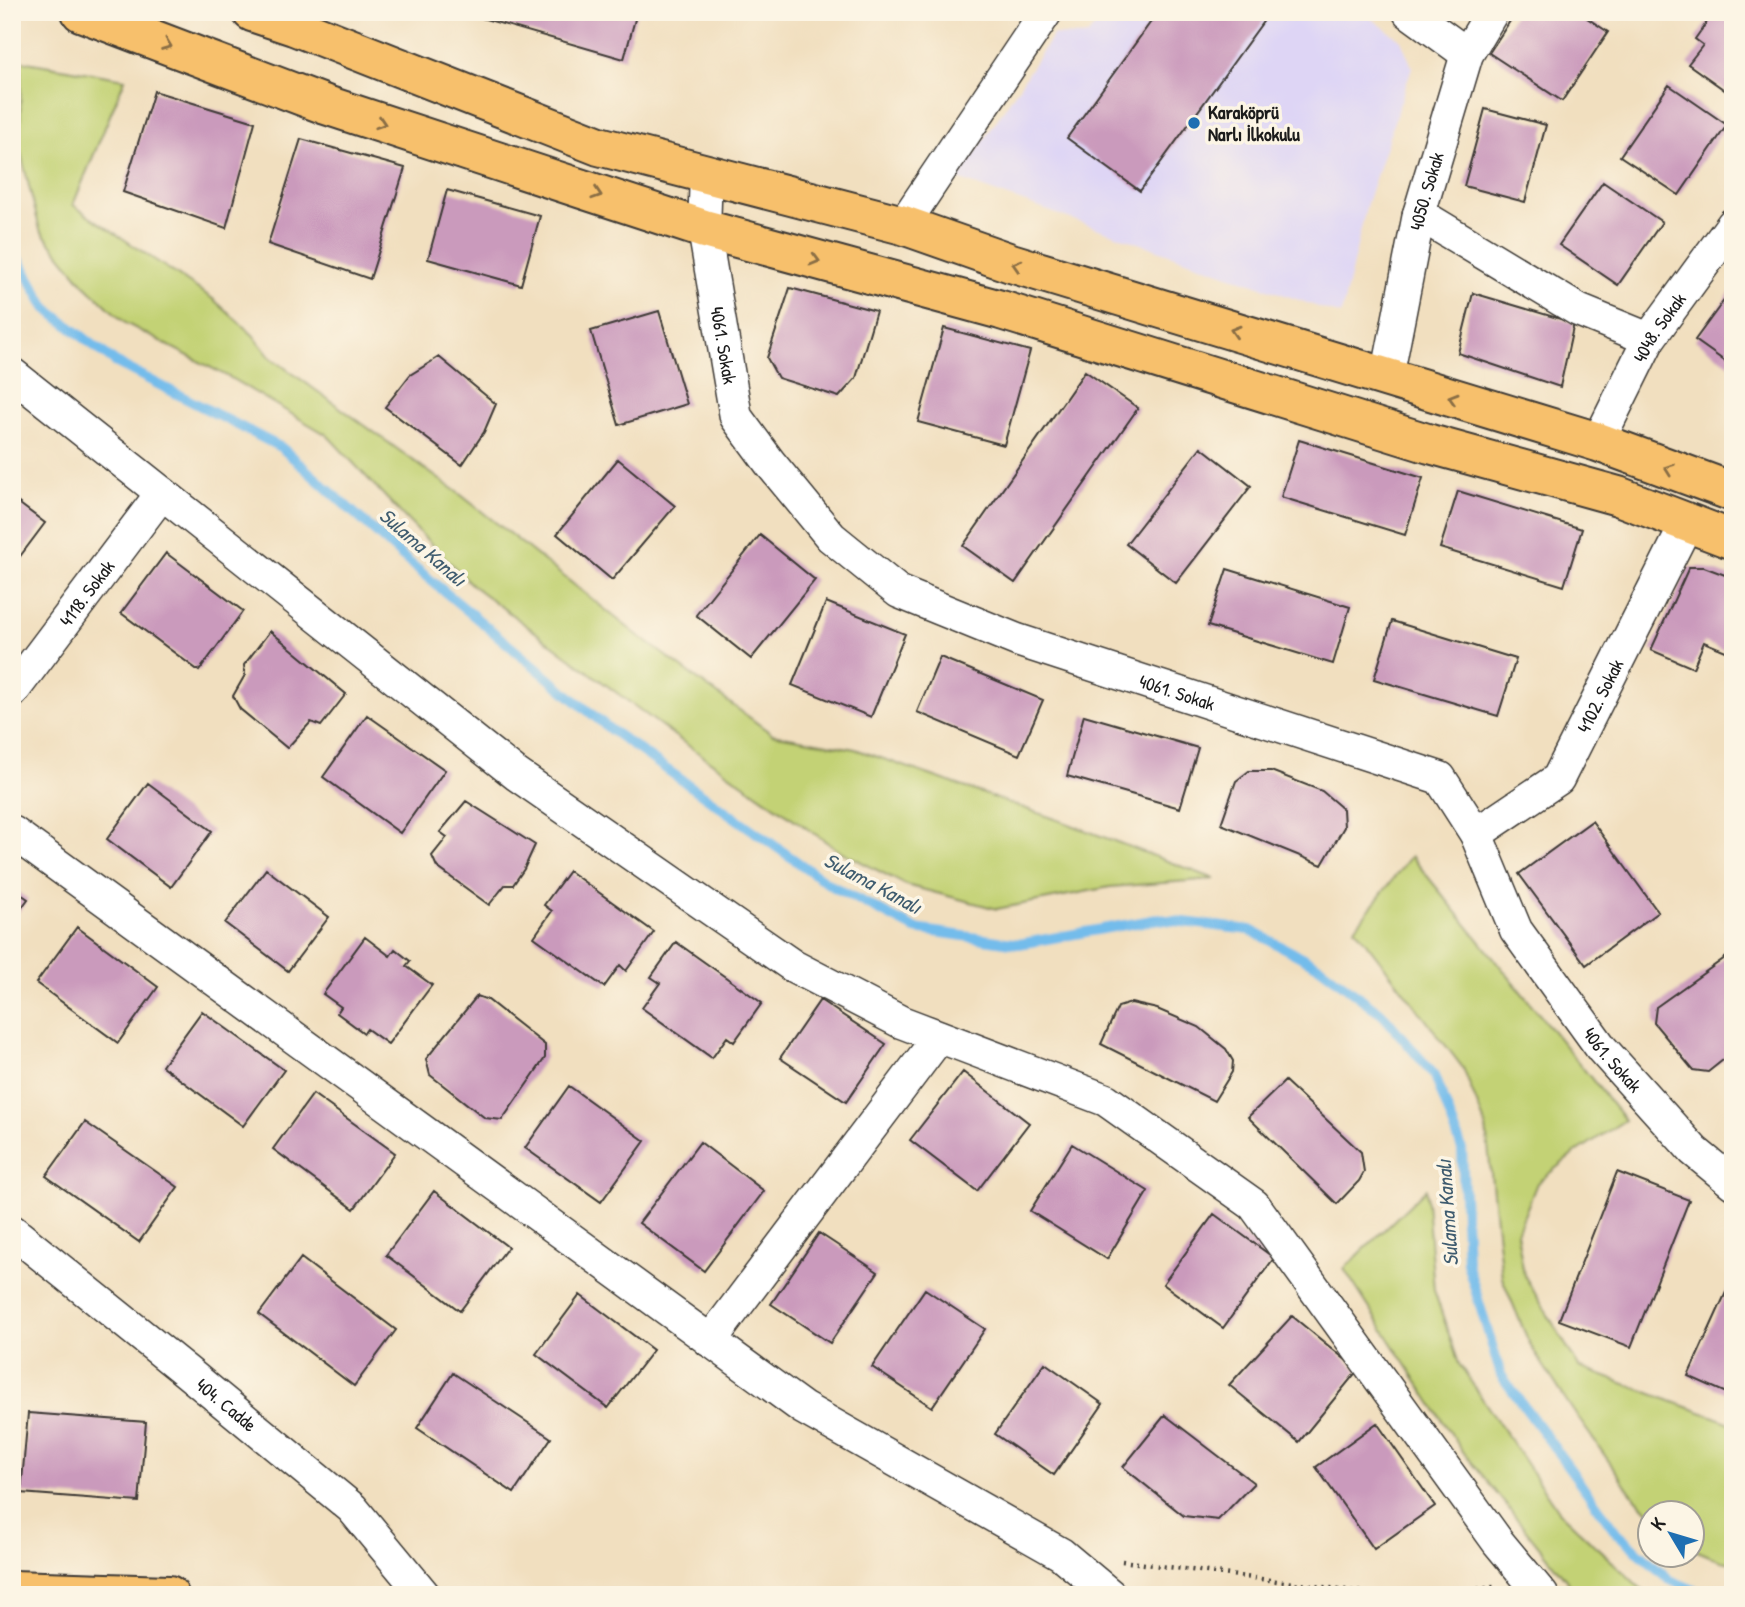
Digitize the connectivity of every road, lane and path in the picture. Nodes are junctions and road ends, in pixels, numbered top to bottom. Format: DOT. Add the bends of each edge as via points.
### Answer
graph roads {
  1 [pos="80,12"];
  2 [pos="252,12"];
  3 [pos="1046,12"];
  4 [pos="1409,12"];
  5 [pos="1492,12"];
  6 [pos="295,19"];
  7 [pos="1466,54"];
  8 [pos="706,174"];
  9 [pos="1419,215"];
  10 [pos="1733,224"];
  11 [pos="904,225"];
  12 [pos="704,229"];
  13 [pos="1648,339"];
  14 [pos="12,374"];
  15 [pos="1387,378"];
  16 [pos="1598,442"];
  17 [pos="1733,492"];
  18 [pos="162,493"];
  19 [pos="1687,523"];
  20 [pos="1733,540"];
  21 [pos="12,692"];
  22 [pos="12,832"];
  23 [pos="1476,834"];
  24 [pos="939,1037"];
  25 [pos="1733,1183"];
  26 [pos="12,1231"];
  27 [pos="710,1340"];
  28 [pos="1115,1560"];
  29 [pos="1537,1588"];
  30 [pos="12,1590"];
  31 [pos="169,1595"];
  32 [pos="424,1595"];
  33 [pos="1110,1595"];
  34 [pos="1385,1595"];
  35 [pos="1429,1595"];
  1 -- 12 [label="main road, one-way" via="326,105"];
  2 -- 6 [label="main road"];
  3 -- 11 [label="street"];
  4 -- 7 [label="street"];
  5 -- 7 [label="street, 4050. Sokak"];
  6 -- 8 [label="main road" via="599,146"];
  7 -- 9 [label="street, 4050. Sokak"];
  8 -- 11 [label="main road"];
  8 -- 12 [label="street, 4061. Sokak"];
  9 -- 13 [label="street" via="1578,310"];
  9 -- 15 [label="street, 4050. Sokak"];
  10 -- 13 [label="street, 4048. Sokak"];
  15 -- 11 [label="main road, one-way" via="1011,263"];
  12 -- 19 [label="main road, one-way" via="1001,310 1430,444 1618,496"];
  12 -- 23 [label="street, 4061. Sokak" via="736,417 831,537 899,592 1017,640 1440,778"];
  13 -- 16 [label="street, 4048. Sokak"];
  14 -- 18 [label="street"];
  16 -- 15 [label="main road, one-way"];
  17 -- 16 [label="main road, one-way"];
  18 -- 21 [label="street, 4118. Sokak"];
  18 -- 24 [label="street" via="516,774 793,966"];
  19 -- 20 [label="main road"];
  19 -- 23 [label="street, 4102. Sokak" via="1558,779"];
  22 -- 27 [label="street"];
  23 -- 25 [label="street, 4061. Sokak" via="1516,930 1602,1049 1694,1151"];
  24 -- 27 [label="street"];
  24 -- 29 [label="street" via="1106,1100 1254,1205"];
  26 -- 32 [label="street, 404. Cadde" via="352,1508"];
  27 -- 33 [label="street" via="803,1408 1061,1554"];
  28 -- 34 [label="path"];
  29 -- 35 [label="path"];
  30 -- 31 [label="main road"];
}
